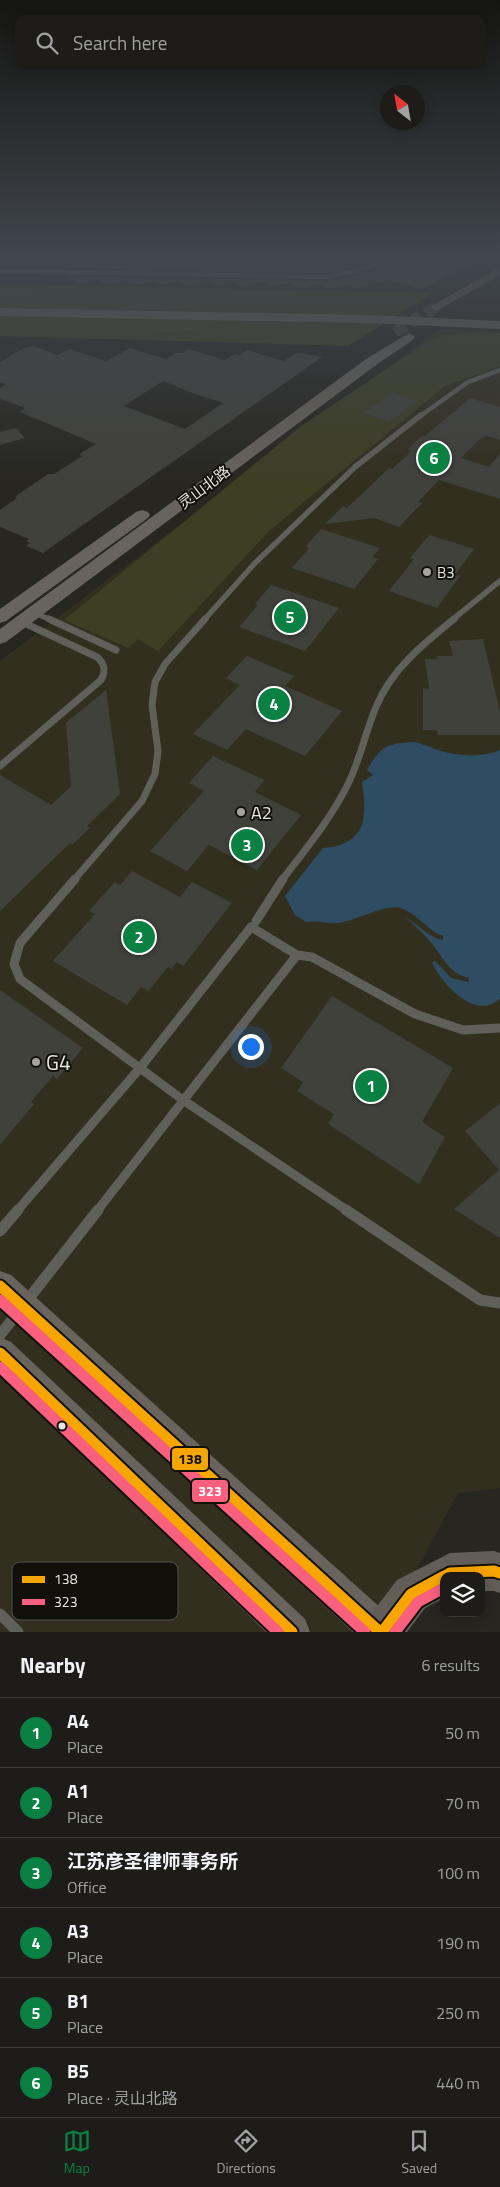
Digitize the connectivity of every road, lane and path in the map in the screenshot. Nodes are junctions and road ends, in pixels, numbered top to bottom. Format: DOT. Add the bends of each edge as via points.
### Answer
graph roads {
  1 [pos="500,370"];
  2 [pos="500,581"];
  3 [pos="35,613"];
  4 [pos="0,617"];
  5 [pos="22,622"];
  6 [pos="0,638"];
  7 [pos="116,650"];
  8 [pos="0,766"];
  9 [pos="256,922"];
  10 [pos="297,955"];
  11 [pos="500,1028"];
  12 [pos="140,1068"];
  13 [pos="183,1100"];
  14 [pos="0,1232"];
  15 [pos="11,1296"];
  16 [pos="500,1303"];
  17 [pos="0,1335"];
  18 [pos="0,1353"];
  19 [pos="468,1572"];
  20 [pos="500,1573"];
  21 [pos="440,1578"];
  22 [pos="0,1614"];
  23 [pos="18,1632"];
  24 [pos="292,1632"];
  25 [pos="381,1632"];
  1 -- 12 [label="lane" via="468,382 355,467 255,563 165,664 155,682 152,705 158,751 156,774 142,801 20,943 14,964 20,979"];
  2 -- 9 [label="lane" via="423,647 388,683 340,800 315,839 283,878"];
  3 -- 4 [label="street, 灵山北路" via="371,362 402,334"];
  3 -- 5 [label="street, 灵山北路"];
  3 -- 7 [label="lane"];
  5 -- 6 [label="street, 灵山北路"];
  5 -- 8 [label="lane" via="97,657 104,663 105,671 101,680"];
  10 -- 11 [label="lane" via="312,956 415,1014 463,1030"];
  10 -- 12 [label="lane" via="251,927"];
  10 -- 13 [label="lane"];
  12 -- 13 [label="lane"];
  12 -- 14 [label="lane"];
  13 -- 15 [label="lane"];
  13 -- 16 [label="lane" via="480,1300"];
  15 -- 17 [label="lane"];
  15 -- 25 [label="street"];
  18 -- 24 [label="street"];
  19 -- 20 [label="main road"];
  21 -- 25 [label="main road" via="411,1594"];
  22 -- 23 [label="lane"];
}
